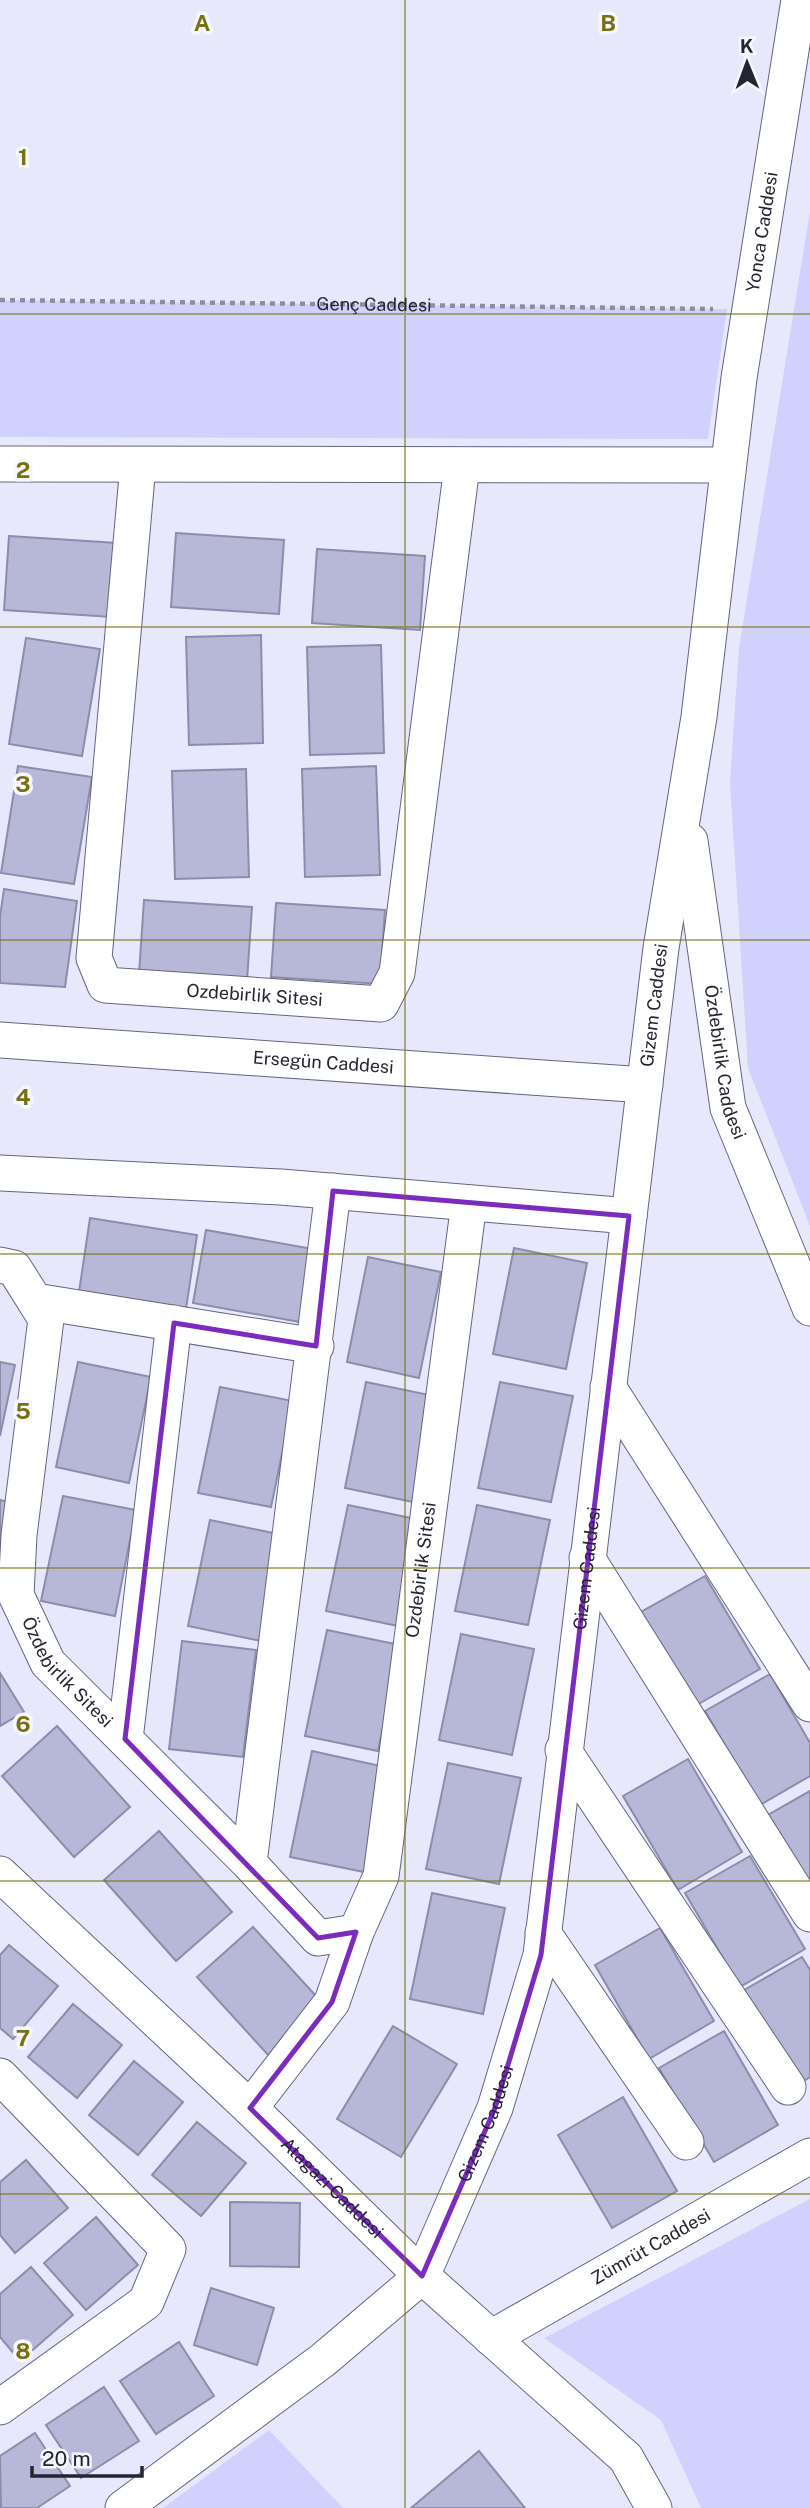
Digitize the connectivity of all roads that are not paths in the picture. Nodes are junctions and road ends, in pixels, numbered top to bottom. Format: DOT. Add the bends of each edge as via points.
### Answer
graph roads {
  1 [pos="799,0"];
  2 [pos="0,464"];
  3 [pos="138,465"];
  4 [pos="728,465"];
  5 [pos="462,466"];
  6 [pos="685,803"];
  7 [pos="0,1040"];
  8 [pos="645,1085"];
  9 [pos="0,1173"];
  10 [pos="333,1191"];
  11 [pos="469,1203"];
  12 [pos="629,1216"];
  13 [pos="0,1265"];
  14 [pos="35,1301"];
  15 [pos="810,1308"];
  16 [pos="174,1323"];
  17 [pos="316,1346"];
  18 [pos="608,1387"];
  19 [pos="587,1558"];
  20 [pos="810,1704"];
  21 [pos="125,1739"];
  22 [pos="563,1750"];
  23 [pos="249,1863"];
  24 [pos="0,1874"];
  25 [pos="810,1914"];
  26 [pos="356,1932"];
  27 [pos="543,1933"];
  28 [pos="0,2076"];
  29 [pos="788,2087"];
  30 [pos="250,2108"];
  31 [pos="686,2142"];
  32 [pos="810,2156"];
  33 [pos="422,2276"];
  34 [pos="491,2337"];
  35 [pos="0,2407"];
  36 [pos="123,2508"];
  37 [pos="654,2508"];
  1 -- 4 [label="street, Yonca Caddesi"];
  2 -- 3 [label="street"];
  3 -- 5 [label="street"];
  3 -- 5 [label="street, Ozdebirlik Sitesi" via="94,958 105,985 382,1004 397,973"];
  4 -- 5 [label="street"];
  4 -- 6 [label="street, Gizem Caddesi"];
  6 -- 8 [label="street, Gizem Caddesi"];
  6 -- 15 [label="street, Özdebirlik Caddesi" via="728,1108"];
  7 -- 8 [label="street, Ersegün Caddesi"];
  8 -- 12 [label="street, Gizem Caddesi"];
  9 -- 10 [label="street"];
  10 -- 11 [label="street"];
  10 -- 17 [label="street"];
  11 -- 12 [label="street"];
  11 -- 26 [label="street, Ozdebirlik Sitesi" via="381,1876"];
  12 -- 18 [label="street, Gizem Caddesi"];
  13 -- 14 [label="street, Özdebirlik Sitesi" via="14,1268"];
  14 -- 16 [label="street"];
  14 -- 21 [label="street, Özdebirlik Sitesi" via="46,1319 19,1535 16,1595 48,1663"];
  16 -- 17 [label="street"];
  16 -- 21 [label="street"];
  17 -- 23 [label="street"];
  18 -- 19 [label="street, Gizem Caddesi"];
  18 -- 20 [label="street"];
  19 -- 22 [label="street, Gizem Caddesi"];
  19 -- 25 [label="street"];
  21 -- 23 [label="street, Özdebirlik Sitesi"];
  22 -- 27 [label="street, Gizem Caddesi"];
  22 -- 29 [label="street"];
  23 -- 26 [label="street, Özdebirlik Sitesi" via="318,1938"];
  24 -- 30 [label="street, Atagazi Caddesi"];
  26 -- 30 [label="street, Ozdebirlik Sitesi" via="332,2002"];
  27 -- 31 [label="street"];
  27 -- 33 [label="street, Gizem Caddesi" via="541,1955 495,2108"];
  28 -- 35 [label="street" via="168,2249 146,2302"];
  30 -- 33 [label="street, Atagazi Caddesi"];
  32 -- 34 [label="street, Zümrüt Caddesi"];
  33 -- 34 [label="street, Atagazi Caddesi"];
  33 -- 36 [label="street, Gizem Caddesi" via="323,2360"];
  34 -- 37 [label="street, Atagazi Caddesi" via="626,2458"];
}
